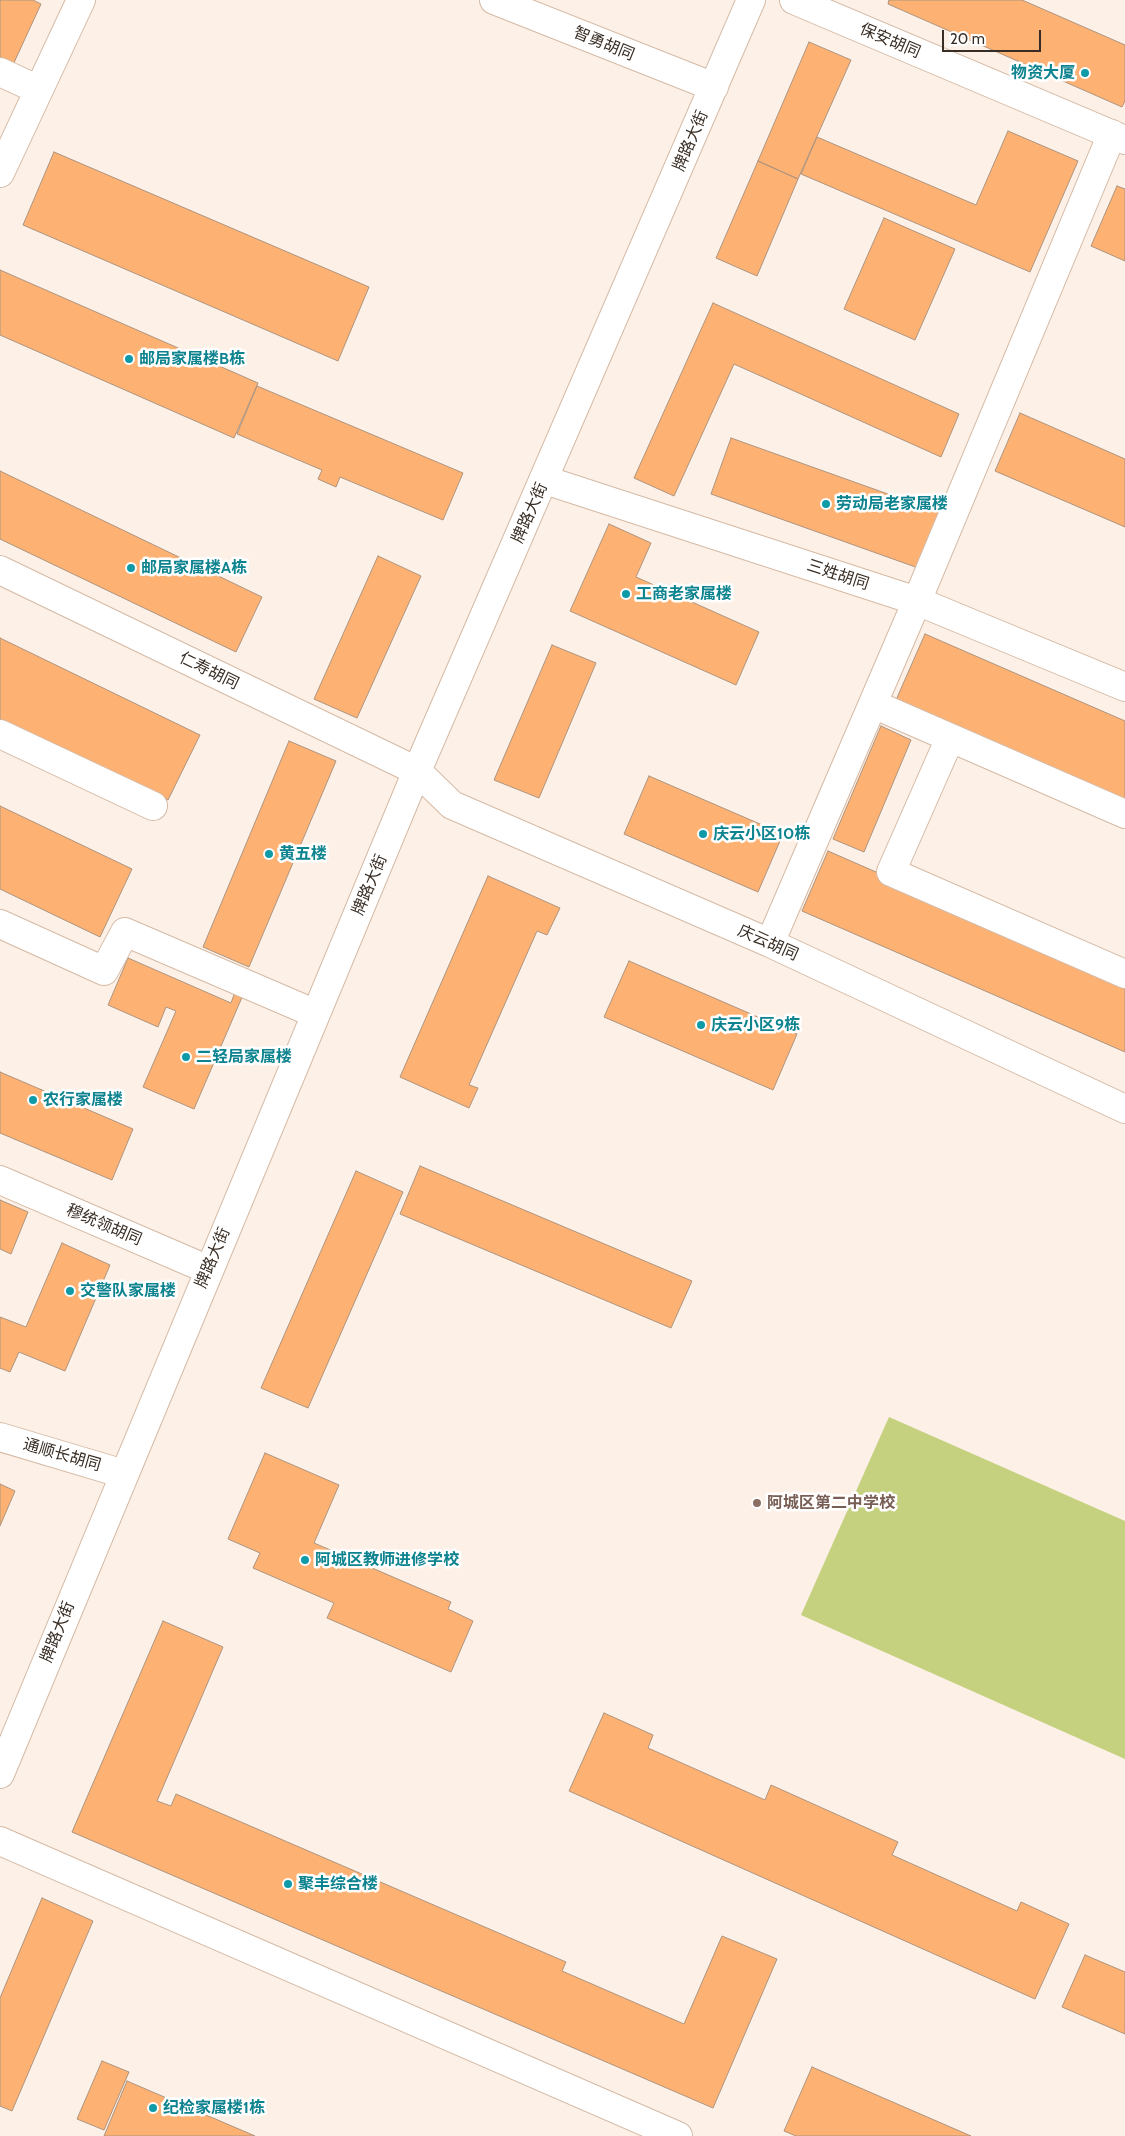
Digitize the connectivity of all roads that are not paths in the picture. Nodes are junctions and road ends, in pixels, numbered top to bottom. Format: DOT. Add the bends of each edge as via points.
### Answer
graph roads {
  1 [pos="81,0"];
  2 [pos="494,0"];
  3 [pos="751,0"];
  4 [pos="794,0"];
  5 [pos="0,72"];
  6 [pos="714,87"];
  7 [pos="39,90"];
  8 [pos="1118,137"];
  9 [pos="0,173"];
  10 [pos="545,480"];
  11 [pos="0,570"];
  12 [pos="917,601"];
  13 [pos="1125,687"];
  14 [pos="873,704"];
  15 [pos="0,734"];
  16 [pos="950,738"];
  17 [pos="417,771"];
  18 [pos="153,806"];
  19 [pos="1125,814"];
  20 [pos="0,924"];
  21 [pos="770,943"];
  22 [pos="1125,974"];
  23 [pos="316,1014"];
  24 [pos="1125,1109"];
  25 [pos="0,1180"];
  26 [pos="209,1270"];
  27 [pos="0,1437"];
  28 [pos="124,1474"];
  29 [pos="0,1774"];
  30 [pos="0,1842"];
  31 [pos="678,2136"];
  1 -- 7 [label="street"];
  2 -- 6 [label="street, 智勇胡同"];
  3 -- 6 [label="street, 牌路大街"];
  4 -- 8 [label="street, 保安胡同"];
  5 -- 7 [label="street"];
  6 -- 10 [label="street, 牌路大街"];
  7 -- 9 [label="street"];
  8 -- 12 [label="street"];
  10 -- 12 [label="street, 三姓胡同"];
  10 -- 17 [label="street, 牌路大街"];
  11 -- 17 [label="street, 仁寿胡同"];
  12 -- 13 [label="street, 三姓胡同"];
  12 -- 14 [label="street"];
  14 -- 16 [label="street"];
  14 -- 21 [label="street"];
  15 -- 18 [label="street"];
  16 -- 19 [label="street"];
  16 -- 22 [label="street" via="891,872"];
  17 -- 21 [label="street, 庆云胡同" via="452,805"];
  17 -- 23 [label="street, 牌路大街"];
  20 -- 23 [label="street" via="104,971 125,932"];
  21 -- 24 [label="street, 庆云胡同"];
  23 -- 26 [label="street, 牌路大街"];
  25 -- 26 [label="street, 穆统领胡同"];
  26 -- 28 [label="street, 牌路大街"];
  27 -- 28 [label="street, 通顺长胡同"];
  28 -- 29 [label="street, 牌路大街"];
  30 -- 31 [label="street"];
}
